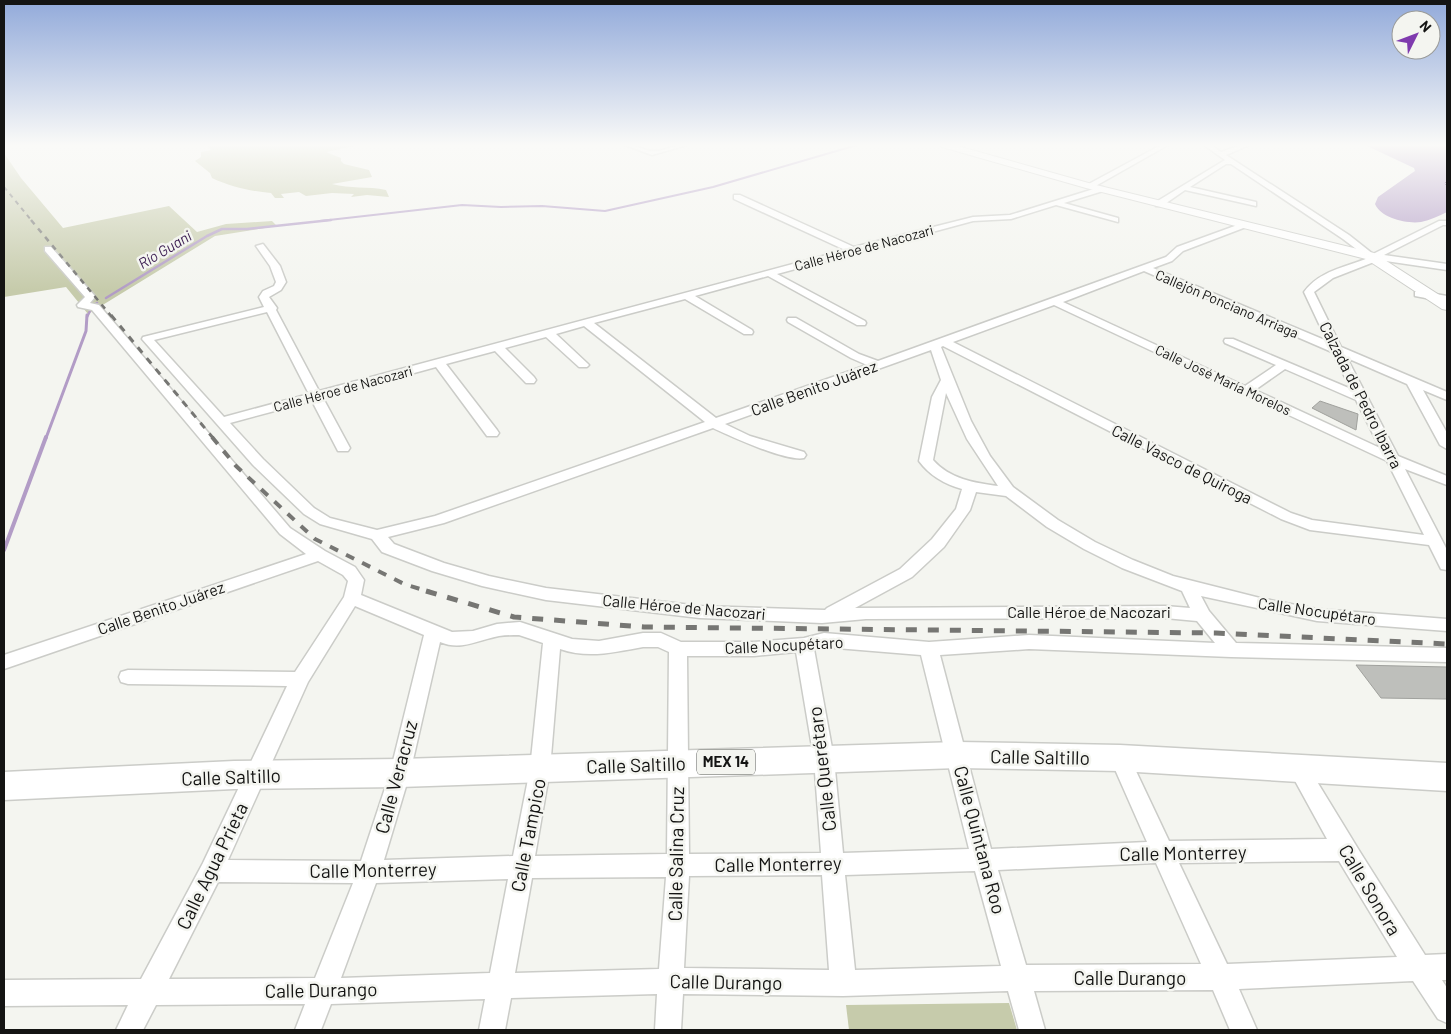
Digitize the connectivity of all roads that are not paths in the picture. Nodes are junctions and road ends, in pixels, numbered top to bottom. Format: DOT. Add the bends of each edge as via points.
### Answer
graph roads {
  1 [pos="1087,193"];
  2 [pos="1117,193"];
  3 [pos="1176,193"];
  4 [pos="1207,193"];
  5 [pos="1278,193"];
  6 [pos="737,197"];
  7 [pos="1056,203"];
  8 [pos="1159,204"];
  9 [pos="1253,204"];
  10 [pos="1115,220"];
  11 [pos="1447,223"];
  12 [pos="1243,225"];
  13 [pos="1447,228"];
  14 [pos="1412,241"];
  15 [pos="260,246"];
  16 [pos="48,249"];
  17 [pos="854,250"];
  18 [pos="1373,257"];
  19 [pos="1447,266"];
  20 [pos="1144,268"];
  21 [pos="769,273"];
  22 [pos="1418,294"];
  23 [pos="686,296"];
  24 [pos="1432,296"];
  25 [pos="1447,299"];
  26 [pos="1053,301"];
  27 [pos="1447,306"];
  28 [pos="272,308"];
  29 [pos="1447,314"];
  30 [pos="792,320"];
  31 [pos="587,323"];
  32 [pos="861,323"];
  33 [pos="748,332"];
  34 [pos="548,333"];
  35 [pos="1229,341"];
  36 [pos="940,343"];
  37 [pos="498,347"];
  38 [pos="1338,351"];
  39 [pos="439,363"];
  40 [pos="583,365"];
  41 [pos="1284,365"];
  42 [pos="877,366"];
  43 [pos="530,380"];
  44 [pos="947,380"];
  45 [pos="1412,382"];
  46 [pos="1246,391"];
  47 [pos="315,396"];
  48 [pos="1447,396"];
  49 [pos="1360,397"];
  50 [pos="223,421"];
  51 [pos="714,424"];
  52 [pos="492,433"];
  53 [pos="1447,445"];
  54 [pos="343,448"];
  55 [pos="799,455"];
  56 [pos="1394,459"];
  57 [pos="1447,481"];
  58 [pos="970,487"];
  59 [pos="1009,492"];
  60 [pos="377,535"];
  61 [pos="1435,541"];
  62 [pos="319,555"];
  63 [pos="1447,566"];
  64 [pos="1188,587"];
  65 [pos="352,598"];
  66 [pos="1202,615"];
  67 [pos="822,617"];
  68 [pos="1447,625"];
  69 [pos="433,632"];
  70 [pos="552,638"];
  71 [pos="804,645"];
  72 [pos="678,648"];
  73 [pos="929,649"];
  74 [pos="1231,650"];
  75 [pos="1447,655"];
  76 [pos="4,662"];
  77 [pos="128,677"];
  78 [pos="300,679"];
  79 [pos="958,755"];
  80 [pos="1120,758"];
  81 [pos="824,759"];
  82 [pos="678,764"];
  83 [pos="1298,768"];
  84 [pos="540,769"];
  85 [pos="400,773"];
  86 [pos="256,775"];
  87 [pos="1447,778"];
  88 [pos="4,786"];
  89 [pos="1345,850"];
  90 [pos="1163,852"];
  91 [pos="983,860"];
  92 [pos="832,864"];
  93 [pos="678,865"];
  94 [pos="521,867"];
  95 [pos="212,871"];
  96 [pos="369,872"];
  97 [pos="1447,967"];
  98 [pos="1418,968"];
  99 [pos="1221,977"];
  100 [pos="1017,978"];
  101 [pos="672,981"];
  102 [pos="843,983"];
  103 [pos="500,985"];
  104 [pos="323,991"];
  105 [pos="149,992"];
  106 [pos="4,993"];
  107 [pos="1447,1010"];
  108 [pos="128,1030"];
  109 [pos="308,1030"];
  110 [pos="492,1030"];
  111 [pos="668,1030"];
  112 [pos="1032,1030"];
  113 [pos="1244,1030"];
  1 -- 7 [label="street, Calle Héroe de Nacozari"];
  2 -- 8 [label="main road"];
  3 -- 8 [label="street"];
  4 -- 9 [label="street"];
  5 -- 18 [label="street"];
  6 -- 17 [label="street"];
  7 -- 10 [label="street"];
  7 -- 17 [label="street, Calle Héroe de Nacozari" via="1010,218 973,219"];
  8 -- 12 [label="main road"];
  11 -- 14 [label="street"];
  12 -- 18 [label="main road"];
  12 -- 20 [label="street, Calle Benito Juárez" via="1180,249 1169,259"];
  13 -- 14 [label="street"];
  14 -- 18 [label="street"];
  15 -- 28 [label="street" via="275,266 281,282 278,288 264,297"];
  16 -- 62 [label="street" via="90,297 83,303 90,306 285,531"];
  17 -- 21 [label="street, Calle Héroe de Nacozari"];
  18 -- 19 [label="street"];
  18 -- 22 [label="main road"];
  18 -- 24 [label="main road"];
  18 -- 38 [label="street, Calzada de Pedro Ibarra" via="1311,287 1309,292"];
  20 -- 26 [label="street, Calle Benito Juárez"];
  20 -- 38 [label="street, Callejón Ponciano Arriaga"];
  21 -- 23 [label="street, Calle Héroe de Nacozari"];
  21 -- 32 [label="street"];
  22 -- 24 [label="street"];
  22 -- 29 [label="main road"];
  23 -- 31 [label="street, Calle Héroe de Nacozari"];
  23 -- 33 [label="street"];
  24 -- 25 [label="street"];
  24 -- 27 [label="main road"];
  26 -- 36 [label="street, Calle Benito Juárez"];
  26 -- 46 [label="street, Calle José María Morelos"];
  28 -- 47 [label="street"];
  28 -- 50 [label="street, Calle Héroe de Nacozari" via="147,339"];
  30 -- 42 [label="street"];
  31 -- 34 [label="street, Calle Héroe de Nacozari"];
  31 -- 51 [label="street"];
  34 -- 37 [label="street, Calle Héroe de Nacozari"];
  34 -- 40 [label="street"];
  35 -- 41 [label="street"];
  36 -- 42 [label="street, Calle Benito Juárez"];
  36 -- 44 [label="street, Calle Nocupétaro"];
  36 -- 61 [label="street, Calle Vasco de Quiroga" via="1286,516 1310,525"];
  37 -- 39 [label="street, Calle Héroe de Nacozari"];
  37 -- 43 [label="street"];
  38 -- 45 [label="street, Callejón Ponciano Arriaga"];
  38 -- 49 [label="street, Calzada de Pedro Ibarra"];
  39 -- 47 [label="street, Calle Héroe de Nacozari"];
  39 -- 52 [label="street"];
  41 -- 46 [label="street"];
  41 -- 49 [label="street"];
  42 -- 51 [label="street, Calle Benito Juárez"];
  44 -- 58 [label="street" via="938,397 926,461 931,469"];
  44 -- 59 [label="street, Calle Nocupétaro" via="976,447"];
  45 -- 48 [label="street, Callejón Ponciano Arriaga"];
  45 -- 53 [label="street"];
  46 -- 56 [label="street, Calle José María Morelos"];
  47 -- 50 [label="street, Calle Héroe de Nacozari"];
  47 -- 54 [label="street"];
  49 -- 56 [label="street, Calzada de Pedro Ibarra"];
  50 -- 60 [label="street, Calle Héroe de Nacozari" via="258,462 309,511 325,521"];
  51 -- 55 [label="street" via="746,439"];
  51 -- 60 [label="street, Calle Benito Juárez" via="439,520"];
  56 -- 57 [label="street, Calle José María Morelos"];
  56 -- 61 [label="street, Calzada de Pedro Ibarra"];
  58 -- 59 [label="street"];
  58 -- 67 [label="street" via="963,510 938,543 906,573"];
  59 -- 64 [label="street, Calle Nocupétaro" via="1050,522 1111,558"];
  60 -- 67 [label="street, Calle Héroe de Nacozari" via="388,548 438,567 546,594 700,612"];
  61 -- 63 [label="street, Calzada de Pedro Ibarra"];
  62 -- 65 [label="street" via="349,571 356,580"];
  62 -- 76 [label="street, Calle Benito Juárez"];
  64 -- 66 [label="street"];
  64 -- 68 [label="street, Calle Nocupétaro" via="1317,615"];
  65 -- 69 [label="street, Calle Nocupétaro"];
  65 -- 78 [label="street, Calle Agua Prieta"];
  66 -- 67 [label="street, Calle Héroe de Nacozari" via="1165,612 973,612 866,613"];
  66 -- 74 [label="street"];
  69 -- 70 [label="street, Calle Nocupétaro" via="451,639 473,638 497,630 520,628"];
  69 -- 85 [label="street, Calle Veracruz"];
  70 -- 72 [label="street, Calle Nocupétaro" via="571,646 599,648 661,640"];
  70 -- 84 [label="street, Calle Tampico"];
  71 -- 72 [label="street, Calle Nocupétaro" via="754,649"];
  71 -- 73 [label="street, Calle Nocupétaro" via="824,640"];
  71 -- 81 [label="street, Calle Querétaro"];
  72 -- 82 [label="street, Calle Salina Cruz"];
  73 -- 74 [label="street, Calle Nocupétaro" via="1029,642"];
  73 -- 79 [label="street, Calle Quintana Roo"];
  74 -- 75 [label="street, Calle Nocupétaro"];
  77 -- 78 [label="street"];
  78 -- 86 [label="street, Calle Agua Prieta"];
  79 -- 80 [label="main road, Calle Saltillo / MEX 14"];
  79 -- 81 [label="main road, Calle Saltillo / MEX 14"];
  79 -- 91 [label="street, Calle Quintana Roo"];
  80 -- 83 [label="main road, Calle Saltillo / MEX 14"];
  80 -- 90 [label="street"];
  81 -- 82 [label="main road, Calle Saltillo / MEX 14"];
  81 -- 92 [label="street, Calle Querétaro"];
  82 -- 84 [label="main road, Calle Saltillo / MEX 14"];
  82 -- 93 [label="street, Calle Salina Cruz"];
  83 -- 87 [label="main road, Calle Saltillo / MEX 14"];
  83 -- 89 [label="street, Calle Sonora"];
  84 -- 85 [label="main road, Calle Saltillo / MEX 14"];
  84 -- 94 [label="street, Calle Tampico"];
  85 -- 86 [label="main road, Calle Saltillo / MEX 14"];
  85 -- 96 [label="street, Calle Veracruz"];
  86 -- 88 [label="main road, Calle Saltillo / MEX 14"];
  86 -- 95 [label="street, Calle Agua Prieta"];
  89 -- 90 [label="street, Calle Monterrey"];
  89 -- 98 [label="street, Calle Sonora"];
  90 -- 91 [label="street, Calle Monterrey"];
  90 -- 99 [label="street"];
  91 -- 92 [label="street, Calle Monterrey"];
  91 -- 100 [label="street, Calle Quintana Roo"];
  92 -- 93 [label="street, Calle Monterrey"];
  92 -- 102 [label="street, Calle Querétaro"];
  93 -- 94 [label="street, Calle Monterrey"];
  93 -- 101 [label="street, Calle Salina Cruz"];
  94 -- 96 [label="street, Calle Monterrey"];
  94 -- 103 [label="street, Calle Tampico"];
  95 -- 96 [label="street, Calle Monterrey"];
  95 -- 105 [label="street, Calle Agua Prieta"];
  96 -- 104 [label="street, Calle Veracruz"];
  97 -- 98 [label="street, Calle Durango"];
  98 -- 99 [label="street, Calle Durango"];
  98 -- 107 [label="street, Calle Sonora"];
  99 -- 100 [label="street, Calle Durango"];
  99 -- 113 [label="street"];
  100 -- 102 [label="street, Calle Durango"];
  100 -- 112 [label="street, Calle Quintana Roo"];
  101 -- 102 [label="street, Calle Durango"];
  101 -- 103 [label="street, Calle Durango"];
  101 -- 111 [label="street, Calle Salina Cruz"];
  103 -- 104 [label="street, Calle Durango"];
  103 -- 110 [label="street, Calle Tampico"];
  104 -- 105 [label="street, Calle Durango"];
  104 -- 109 [label="street, Calle Veracruz"];
  105 -- 106 [label="street, Calle Durango"];
  105 -- 108 [label="street, Calle Agua Prieta"];
}
